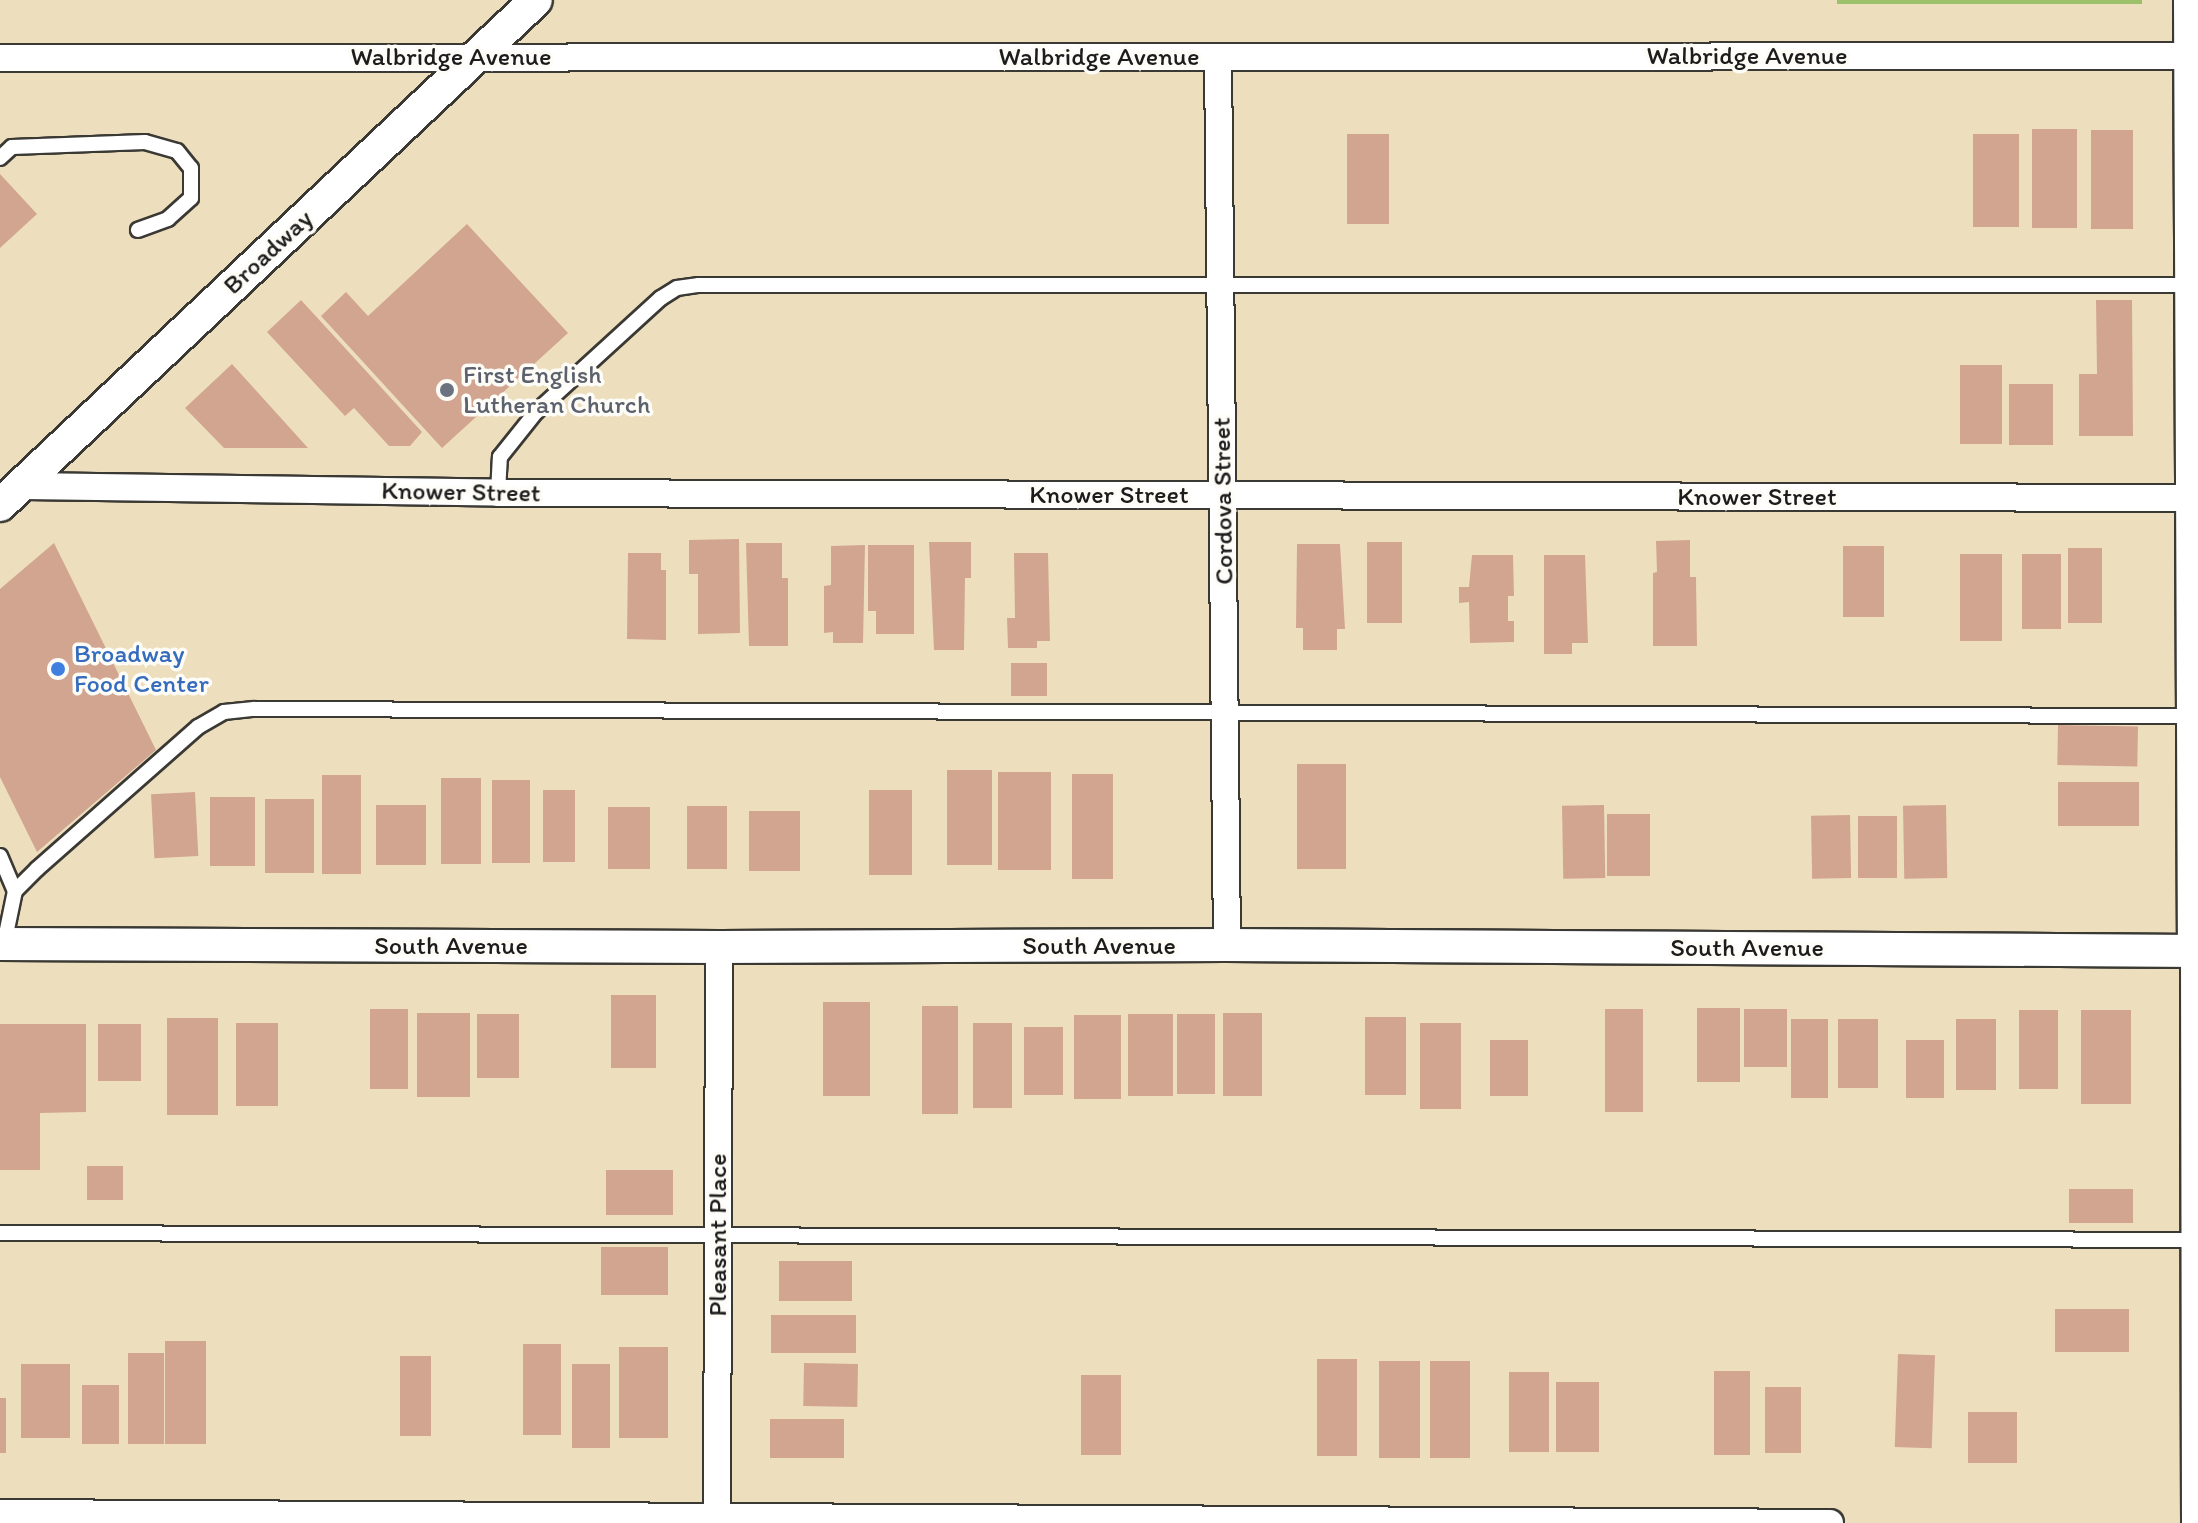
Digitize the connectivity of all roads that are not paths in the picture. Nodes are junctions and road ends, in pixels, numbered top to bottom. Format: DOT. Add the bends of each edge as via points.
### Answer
graph roads {
  1 [pos="536,0"];
  2 [pos="2190,0"];
  3 [pos="2194,56"];
  4 [pos="474,57"];
  5 [pos="1218,57"];
  6 [pos="0,58"];
  7 [pos="0,158"];
  8 [pos="138,230"];
  9 [pos="1221,285"];
  10 [pos="2194,285"];
  11 [pos="498,493"];
  12 [pos="1223,495"];
  13 [pos="10,496"];
  14 [pos="2195,498"];
  15 [pos="1225,712"];
  16 [pos="2195,716"];
  17 [pos="0,856"];
  18 [pos="15,891"];
  19 [pos="2,944"];
  20 [pos="1227,945"];
  21 [pos="719,947"];
  22 [pos="2196,951"];
  23 [pos="0,1233"];
  24 [pos="718,1236"];
  25 [pos="2196,1240"];
  26 [pos="0,1513"];
  27 [pos="717,1520"];
  28 [pos="1830,1523"];
  29 [pos="2195,1523"];
  1 -- 4 [label="street, Broadway"];
  2 -- 3 [label="street"];
  3 -- 5 [label="street, Walbridge Avenue"];
  3 -- 10 [label="street"];
  4 -- 5 [label="street, Walbridge Avenue"];
  4 -- 6 [label="street, Walbridge Avenue"];
  4 -- 13 [label="street, Broadway"];
  5 -- 9 [label="street, Cordova Street"];
  7 -- 8 [label="lane" via="12,147 145,142 177,151 191,168 191,198 168,219"];
  9 -- 10 [label="lane"];
  9 -- 11 [label="lane" via="677,288 512,438 500,457"];
  9 -- 12 [label="street, Cordova Street"];
  10 -- 14 [label="street"];
  11 -- 12 [label="street, Knower Street"];
  11 -- 13 [label="street, Knower Street"];
  12 -- 14 [label="street, Knower Street"];
  12 -- 15 [label="street, Cordova Street"];
  14 -- 16 [label="street"];
  15 -- 16 [label="lane"];
  15 -- 18 [label="lane" via="224,712 198,727"];
  15 -- 20 [label="street, Cordova Street"];
  16 -- 22 [label="street"];
  17 -- 18 [label="lane"];
  18 -- 19 [label="lane"];
  19 -- 21 [label="street, South Avenue"];
  20 -- 21 [label="street, South Avenue"];
  20 -- 22 [label="street, South Avenue"];
  21 -- 24 [label="street, Pleasant Place"];
  22 -- 25 [label="street"];
  23 -- 24 [label="lane"];
  24 -- 25 [label="lane"];
  24 -- 27 [label="street, Pleasant Place"];
  25 -- 29 [label="street"];
  26 -- 27 [label="street"];
  27 -- 28 [label="street"];
}
